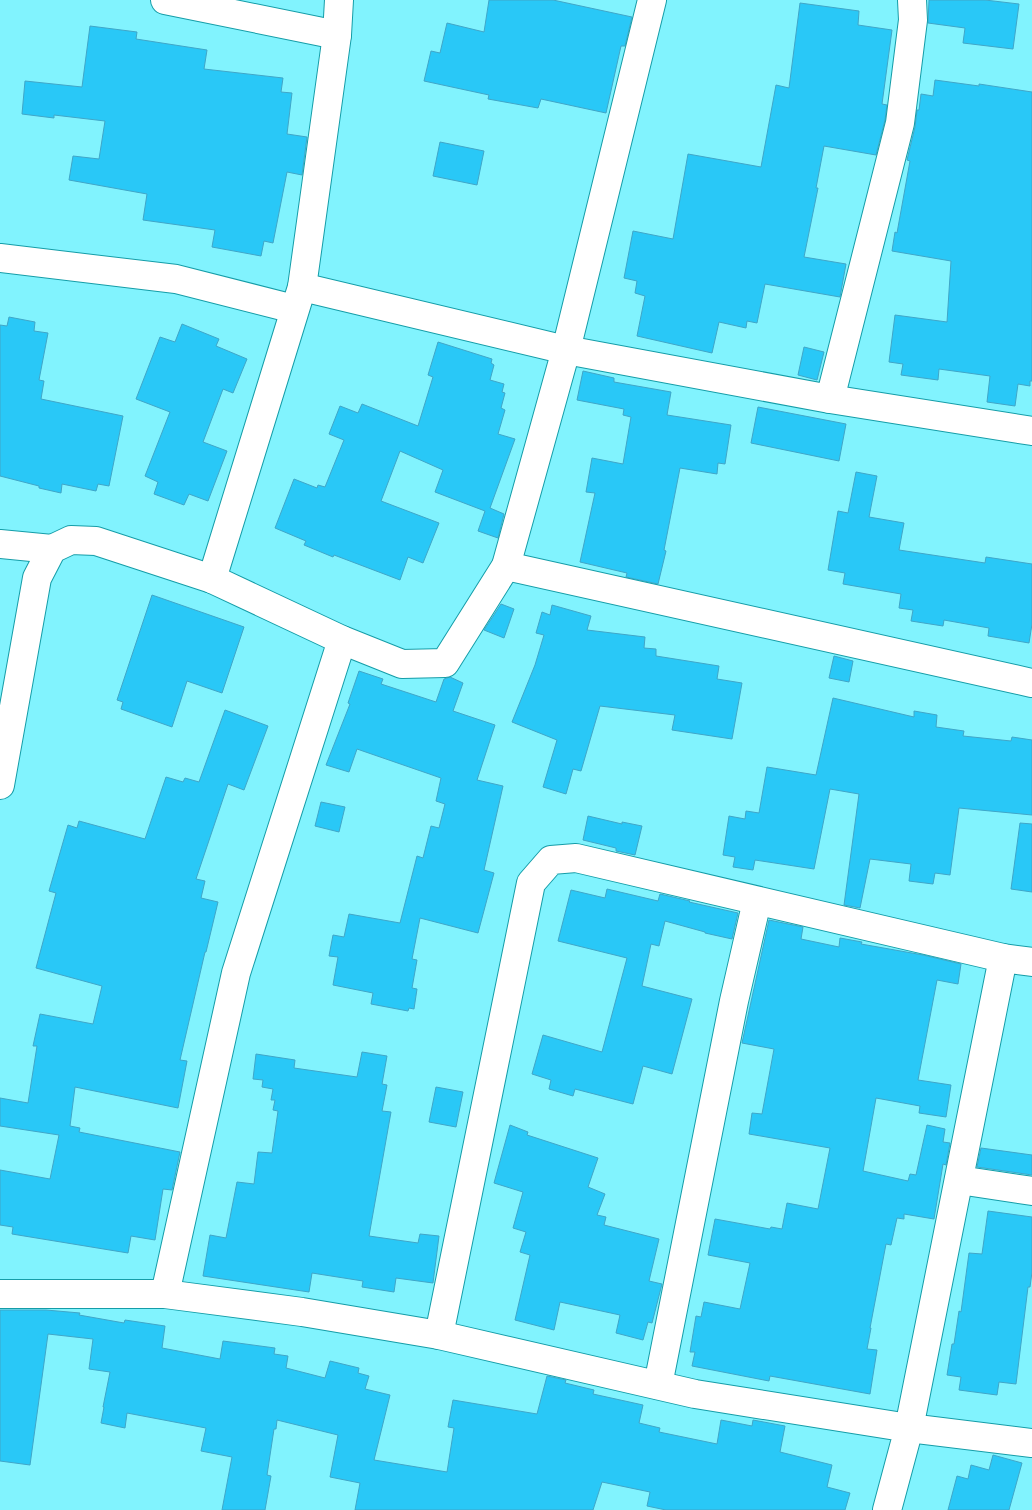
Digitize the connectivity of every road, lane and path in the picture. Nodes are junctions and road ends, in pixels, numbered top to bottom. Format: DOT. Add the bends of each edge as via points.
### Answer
graph roads {
  1 [pos="165,0"];
  2 [pos="339,0"];
  3 [pos="652,0"];
  4 [pos="912,0"];
  5 [pos="337,35"];
  6 [pos="0,258"];
  7 [pos="298,298"];
  8 [pos="566,350"];
  9 [pos="830,399"];
  10 [pos="1032,431"];
  11 [pos="0,544"];
  12 [pos="52,549"];
  13 [pos="506,566"];
  14 [pos="212,579"];
  15 [pos="342,640"];
  16 [pos="1032,683"];
  17 [pos="0,785"];
  18 [pos="757,901"];
  19 [pos="1003,958"];
  20 [pos="1032,962"];
  21 [pos="959,1180"];
  22 [pos="1032,1191"];
  23 [pos="0,1294"];
  24 [pos="165,1294"];
  25 [pos="440,1336"];
  26 [pos="658,1385"];
  27 [pos="909,1428"];
  28 [pos="1032,1443"];
  29 [pos="887,1510"];
  1 -- 5 [label="street"];
  2 -- 5 [label="street"];
  3 -- 8 [label="street"];
  4 -- 9 [label="street" via="913,20 900,123"];
  5 -- 7 [label="street"];
  6 -- 7 [label="street" via="176,279"];
  7 -- 8 [label="street"];
  7 -- 14 [label="street"];
  8 -- 9 [label="street"];
  8 -- 13 [label="street"];
  9 -- 10 [label="street"];
  11 -- 12 [label="street"];
  12 -- 14 [label="street" via="71,540 96,541"];
  12 -- 17 [label="street" via="37,578"];
  13 -- 15 [label="street" via="445,663 402,664"];
  13 -- 16 [label="street"];
  14 -- 15 [label="street"];
  15 -- 24 [label="street" via="236,973"];
  18 -- 19 [label="street"];
  18 -- 25 [label="street" via="576,858 551,860 531,883"];
  18 -- 26 [label="street"];
  19 -- 20 [label="street"];
  19 -- 21 [label="street"];
  21 -- 22 [label="street"];
  21 -- 27 [label="street"];
  23 -- 24 [label="street"];
  24 -- 25 [label="street" via="302,1312"];
  25 -- 26 [label="street"];
  26 -- 27 [label="street" via="695,1394"];
  27 -- 28 [label="street"];
  27 -- 29 [label="street"];
}
